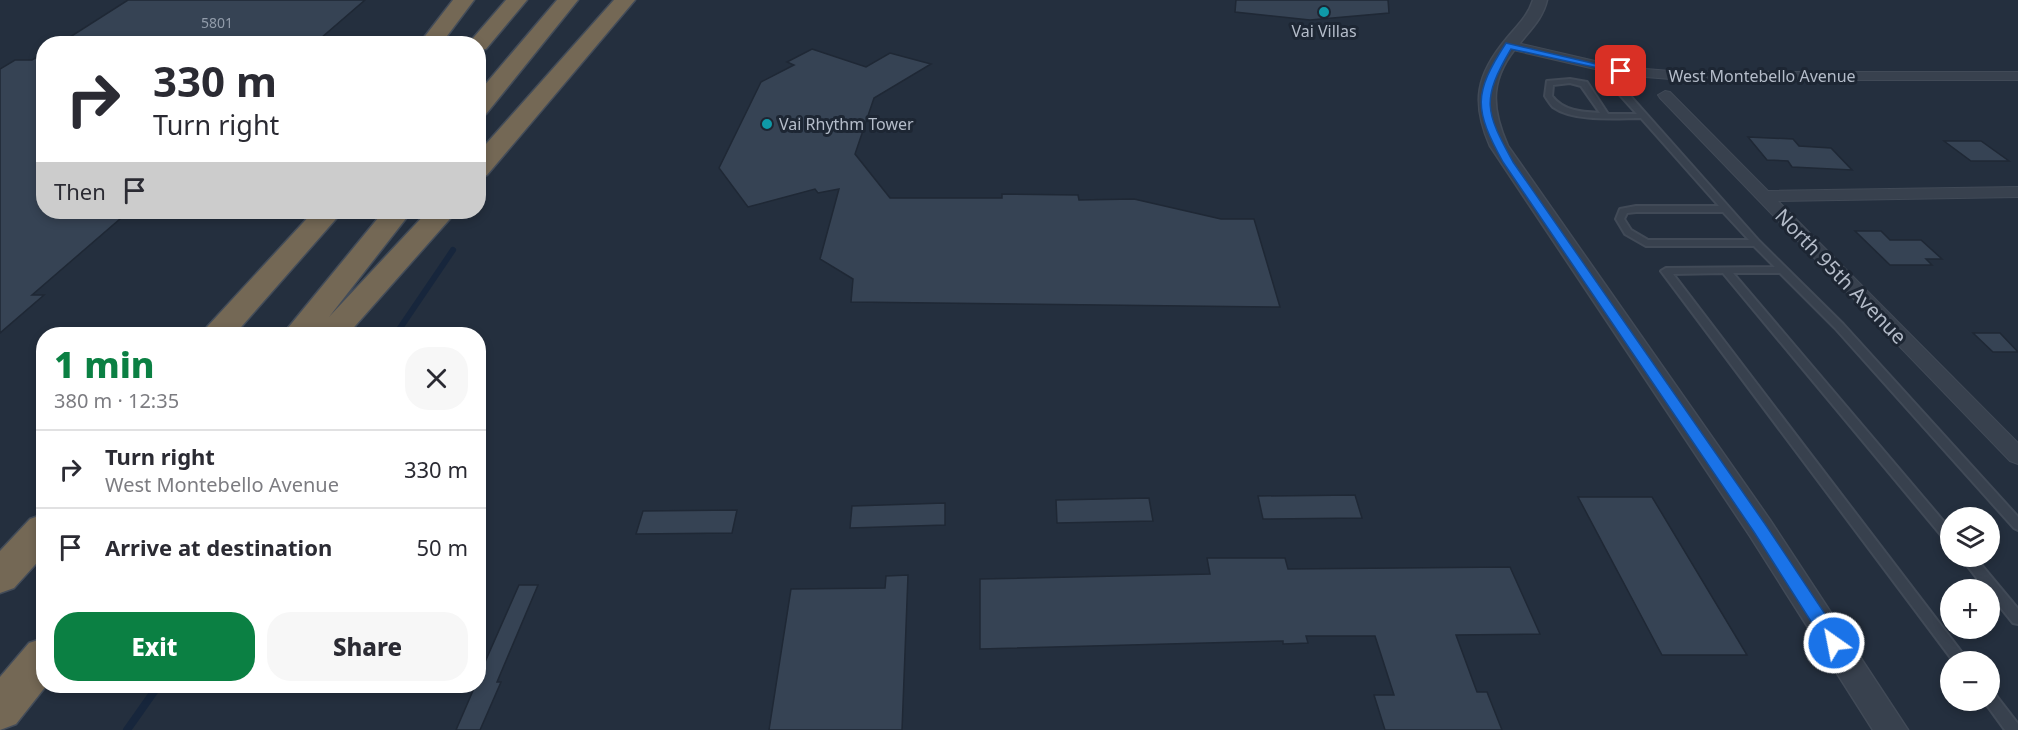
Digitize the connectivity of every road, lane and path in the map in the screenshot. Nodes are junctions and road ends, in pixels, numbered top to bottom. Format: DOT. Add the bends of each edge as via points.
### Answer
graph roads {
  1 [pos="464,0"];
  2 [pos="517,0"];
  3 [pos="568,0"];
  4 [pos="625,0"];
  5 [pos="1540,0"];
  6 [pos="435,36"];
  7 [pos="485,36"];
  8 [pos="1509,45"];
  9 [pos="1604,68"];
  10 [pos="2018,76"];
  11 [pos="1665,95"];
  12 [pos="486,100"];
  13 [pos="1605,115"];
  14 [pos="1643,116"];
  15 [pos="486,160"];
  16 [pos="2018,192"];
  17 [pos="1764,196"];
  18 [pos="1726,209"];
  19 [pos="293,219"];
  20 [pos="322,219"];
  21 [pos="391,219"];
  22 [pos="436,219"];
  23 [pos="1756,243"];
  24 [pos="1725,270"];
  25 [pos="1782,270"];
  26 [pos="201,327"];
  27 [pos="224,327"];
  28 [pos="305,327"];
  29 [pos="337,327"];
  30 [pos="2018,456"];
  31 [pos="2018,525"];
  32 [pos="1940,526"];
  33 [pos="36,533"];
  34 [pos="36,538"];
  35 [pos="1975,567"];
  36 [pos="5,572"];
  37 [pos="2018,619"];
  38 [pos="1954,651"];
  39 [pos="36,666"];
  40 [pos="0,710"];
  41 [pos="2000,711"];
  42 [pos="1891,730"];
  43 [pos="2014,730"];
  1 -- 6 [label="highway"];
  2 -- 7 [label="highway"];
  3 -- 12 [label="highway"];
  4 -- 15 [label="highway"];
  5 -- 8 [label="street" via="1537,13"];
  8 -- 9 [label="street, West Montebello Avenue"];
  8 -- 42 [label="street" via="1486,90 1486,117 1498,146 1760,528"];
  9 -- 10 [label="street, West Montebello Avenue" via="1710,78"];
  9 -- 14 [label="lane"];
  11 -- 17 [label="street, North 95th Avenue"];
  13 -- 13 [label="lane" via="1560,111 1553,105 1550,83 1584,84"];
  13 -- 14 [label="lane"];
  14 -- 18 [label="lane"];
  16 -- 17 [label="street"];
  17 -- 30 [label="street, North 95th Avenue"];
  18 -- 23 [label="lane"];
  18 -- 23 [label="lane" via="1636,209 1623,211 1620,219 1628,232 1646,243"];
  19 -- 26 [label="highway" via="245,280"];
  20 -- 27 [label="highway"];
  21 -- 28 [label="highway"];
  22 -- 29 [label="highway"];
  23 -- 25 [label="lane"];
  24 -- 25 [label="lane"];
  24 -- 32 [label="lane"];
  24 -- 38 [label="lane" via="1666,271"];
  25 -- 31 [label="lane" via="1839,326"];
  33 -- 36 [label="highway"];
  34 -- 36 [label="highway"];
  35 -- 37 [label="lane"];
  39 -- 40 [label="highway"];
  41 -- 43 [label="lane"];
}
